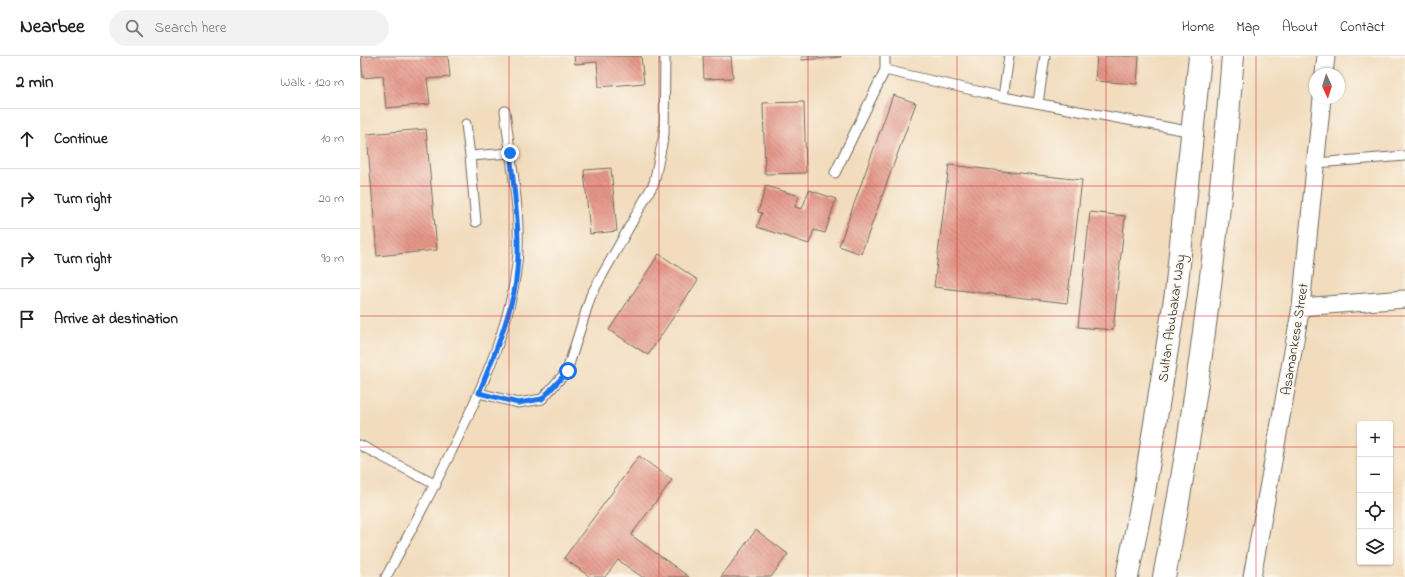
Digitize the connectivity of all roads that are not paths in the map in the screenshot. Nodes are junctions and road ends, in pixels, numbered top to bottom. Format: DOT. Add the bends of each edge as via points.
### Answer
graph roads {
  1 [pos="665,56"];
  2 [pos="885,56"];
  3 [pos="1009,56"];
  4 [pos="1045,56"];
  5 [pos="1200,56"];
  6 [pos="1233,56"];
  7 [pos="1326,56"];
  8 [pos="1325,68"];
  9 [pos="885,70"];
  10 [pos="1003,97"];
  11 [pos="1038,103"];
  12 [pos="1321,104"];
  13 [pos="505,111"];
  14 [pos="466,124"];
  15 [pos="1193,132"];
  16 [pos="510,153"];
  17 [pos="470,156"];
  18 [pos="1405,156"];
  19 [pos="1316,163"];
  20 [pos="835,174"];
  21 [pos="476,222"];
  22 [pos="1405,299"];
  23 [pos="1301,307"];
  24 [pos="479,393"];
  25 [pos="360,445"];
  26 [pos="436,485"];
  27 [pos="386,577"];
  28 [pos="1127,577"];
  29 [pos="1164,577"];
  30 [pos="1252,577"];
  1 -- 24 [label="lane" via="664,134 654,183 591,295 568,371 542,399 518,403"];
  2 -- 9 [label="lane"];
  3 -- 10 [label="lane"];
  4 -- 11 [label="lane"];
  5 -- 15 [label="main road, Sultan Abubakar Way"];
  6 -- 29 [label="main road" via="1210,296 1180,498"];
  7 -- 8 [label="street"];
  9 -- 10 [label="lane"];
  9 -- 20 [label="lane"];
  10 -- 11 [label="lane"];
  11 -- 15 [label="lane"];
  12 -- 19 [label="street, Asamankese Street"];
  13 -- 16 [label="lane"];
  14 -- 17 [label="lane"];
  15 -- 28 [label="main road, Sultan Abubakar Way" via="1176,293 1144,492"];
  16 -- 17 [label="lane"];
  16 -- 24 [label="lane" via="518,251 514,292"];
  17 -- 21 [label="lane"];
  18 -- 19 [label="lane"];
  19 -- 23 [label="street, Asamankese Street"];
  22 -- 23 [label="street"];
  23 -- 30 [label="street, Asamankese Street"];
  24 -- 26 [label="lane"];
  25 -- 26 [label="lane"];
  26 -- 27 [label="lane"];
}
